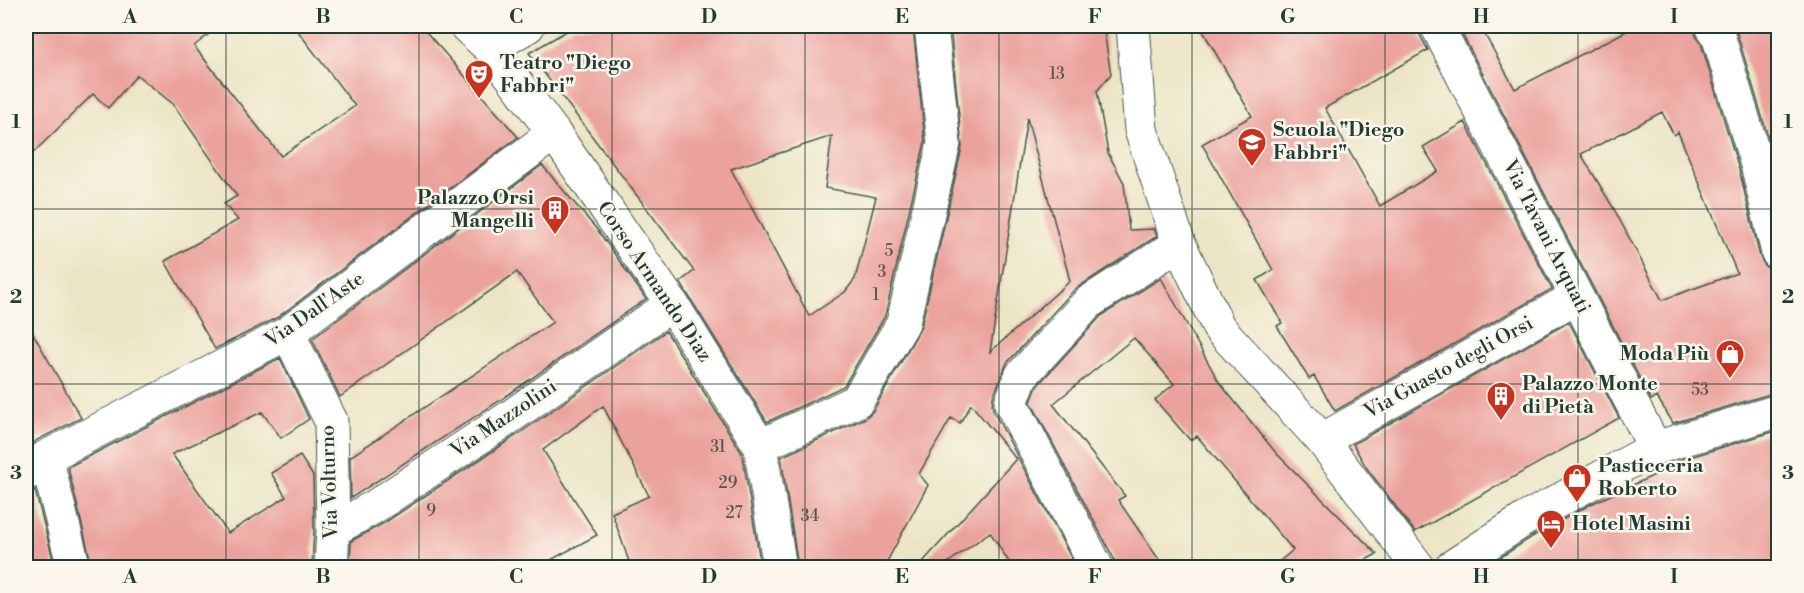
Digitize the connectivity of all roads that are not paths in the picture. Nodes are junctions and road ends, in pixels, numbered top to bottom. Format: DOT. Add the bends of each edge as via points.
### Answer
graph roads {
  1 [pos="466,26"];
  2 [pos="528,26"];
  3 [pos="931,26"];
  4 [pos="1133,26"];
  5 [pos="1437,26"];
  6 [pos="1712,26"];
  7 [pos="490,48"];
  8 [pos="554,133"];
  9 [pos="1179,244"];
  10 [pos="1779,253"];
  11 [pos="1576,297"];
  12 [pos="672,304"];
  13 [pos="288,333"];
  14 [pos="1779,411"];
  15 [pos="1322,440"];
  16 [pos="760,446"];
  17 [pos="1655,447"];
  18 [pos="36,466"];
  19 [pos="333,530"];
  20 [pos="74,567"];
  21 [pos="331,567"];
  22 [pos="780,567"];
  23 [pos="1097,567"];
  24 [pos="1419,567"];
  25 [pos="1450,567"];
  1 -- 7 [label="street, Corso Armando Diaz"];
  2 -- 7 [label="street"];
  3 -- 16 [label="street" via="944,143 903,323 857,401"];
  4 -- 9 [label="street" via="1142,130"];
  5 -- 11 [label="street, Via Tavani Arquati"];
  6 -- 10 [label="street" via="1758,168"];
  7 -- 8 [label="street, Corso Armando Diaz"];
  8 -- 12 [label="street, Corso Armando Diaz"];
  8 -- 13 [label="street, Via Dall'Aste"];
  9 -- 15 [label="street" via="1219,328"];
  9 -- 23 [label="street" via="1089,302 1021,376 1011,403"];
  11 -- 15 [label="street, Via Guasto degli Orsi"];
  11 -- 17 [label="street, Via Tavani Arquati"];
  12 -- 16 [label="street, Corso Armando Diaz"];
  12 -- 19 [label="street, Via Mazzolini" via="507,419"];
  13 -- 18 [label="street, Via Dall'Aste"];
  13 -- 19 [label="street, Via Volturno" via="331,421"];
  14 -- 17 [label="street"];
  15 -- 24 [label="street"];
  16 -- 22 [label="street, Corso Armando Diaz"];
  17 -- 25 [label="street" via="1526,519"];
  18 -- 20 [label="street"];
  19 -- 21 [label="street, Via Volturno"];
}
